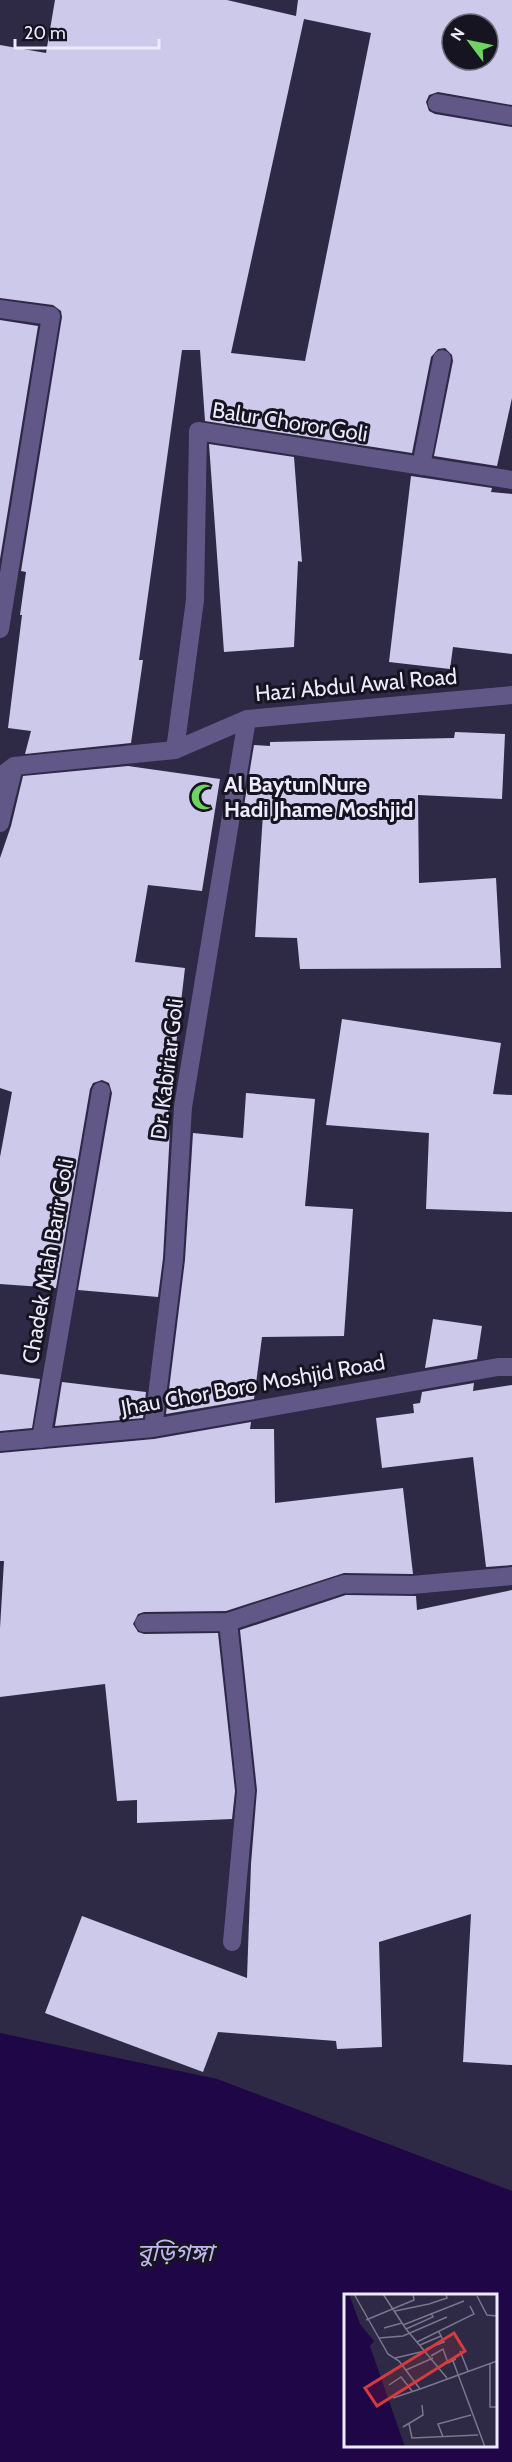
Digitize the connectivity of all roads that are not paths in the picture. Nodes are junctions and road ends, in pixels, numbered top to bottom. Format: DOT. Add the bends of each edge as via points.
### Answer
graph roads {
  1 [pos="437,103"];
  2 [pos="512,116"];
  3 [pos="0,309"];
  4 [pos="442,359"];
  5 [pos="421,466"];
  6 [pos="512,480"];
  7 [pos="0,629"];
  8 [pos="512,695"];
  9 [pos="247,719"];
  10 [pos="175,750"];
  11 [pos="7,771"];
  12 [pos="0,823"];
  13 [pos="101,1090"];
  14 [pos="512,1367"];
  15 [pos="153,1428"];
  16 [pos="41,1439"];
  17 [pos="0,1442"];
  18 [pos="512,1576"];
  19 [pos="228,1622"];
  20 [pos="144,1623"];
  21 [pos="232,1942"];
  1 -- 2 [label="street"];
  3 -- 7 [label="street" via="51,316"];
  4 -- 5 [label="street"];
  5 -- 6 [label="street, Balur Choror Goli"];
  5 -- 10 [label="street, Balur Choror Goli" via="198,431 195,600"];
  8 -- 9 [label="street, Hazi Abdul Awal Road"];
  9 -- 10 [label="street, Hazi Abdul Awal Road"];
  9 -- 15 [label="street, Dr. Kabiriar Goli" via="183,1107 174,1259"];
  10 -- 11 [label="street, Hazi Abdul Awal Road"];
  11 -- 12 [label="street"];
  13 -- 16 [label="street, Chadek Miah Barir Goli"];
  14 -- 15 [label="street, Jhau Chor Boro Moshjid Road"];
  15 -- 16 [label="street, Jhau Chor Boro Moshjid Road"];
  16 -- 17 [label="street, Jhau Chor Boro Moshjid Road"];
  18 -- 19 [label="street" via="412,1585 344,1584"];
  19 -- 20 [label="street"];
  19 -- 21 [label="street" via="246,1791"];
}
